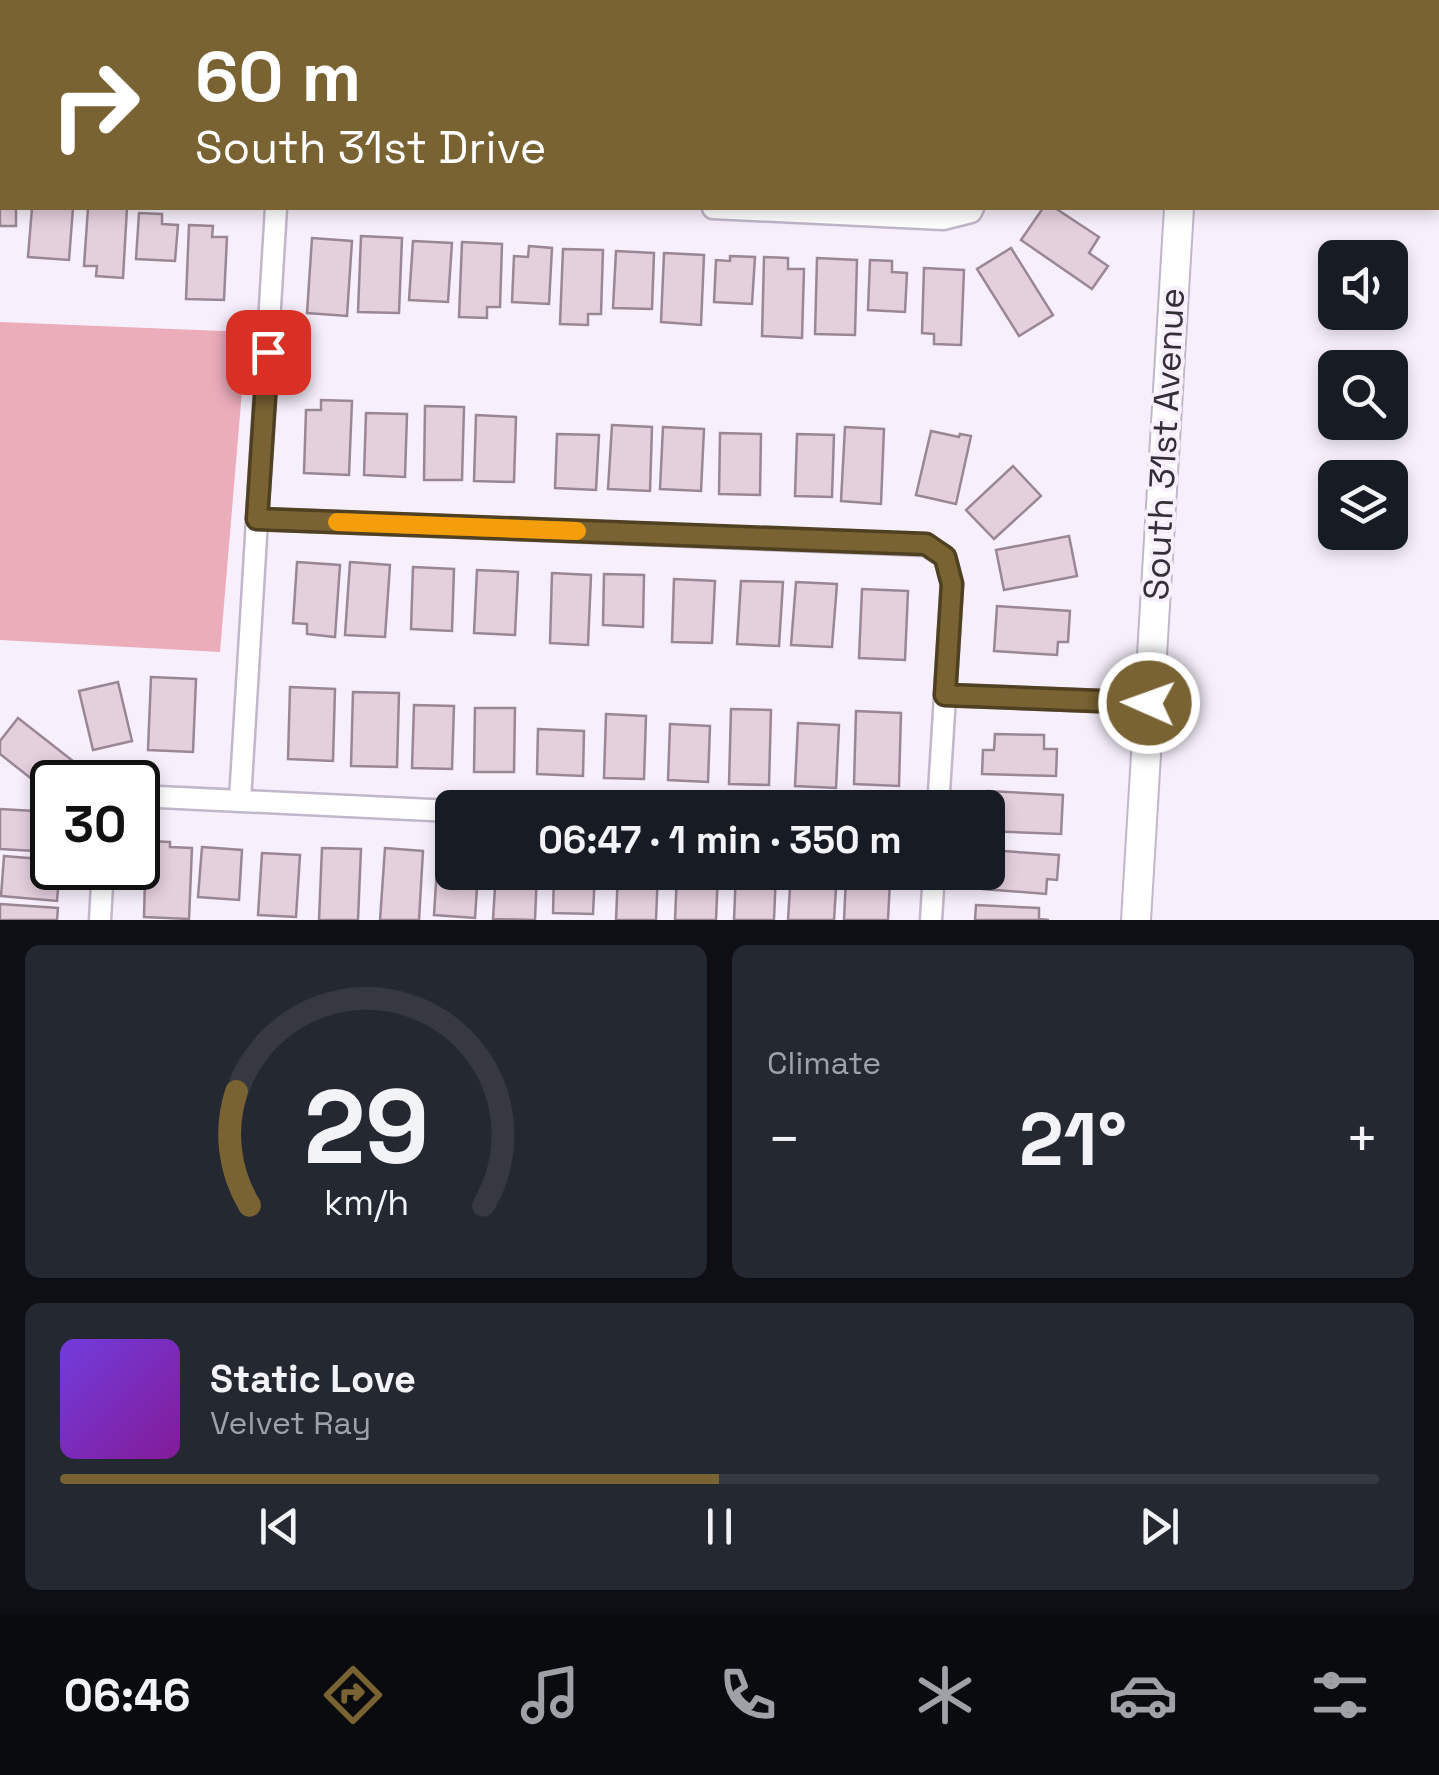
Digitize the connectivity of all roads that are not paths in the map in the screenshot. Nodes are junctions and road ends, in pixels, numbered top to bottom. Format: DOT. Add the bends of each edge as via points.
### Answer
graph roads {
  1 [pos="276,210"];
  2 [pos="755,210"];
  3 [pos="972,210"];
  4 [pos="1179,210"];
  5 [pos="257,519"];
  6 [pos="945,695"];
  7 [pos="1149,703"];
  8 [pos="939,790"];
  9 [pos="160,797"];
  10 [pos="240,800"];
  11 [pos="435,810"];
  12 [pos="102,890"];
  13 [pos="933,890"];
  14 [pos="100,920"];
  15 [pos="931,920"];
  16 [pos="1136,920"];
  1 -- 5 [label="street"];
  2 -- 3 [label="street" via="944,219"];
  4 -- 7 [label="street, South 31st Avenue"];
  5 -- 6 [label="street" via="926,544 945,557 952,584"];
  5 -- 10 [label="street"];
  6 -- 7 [label="street"];
  6 -- 8 [label="street"];
  7 -- 16 [label="street, South 31st Avenue"];
  9 -- 10 [label="street"];
  10 -- 11 [label="street"];
  12 -- 14 [label="street"];
  13 -- 15 [label="street"];
}
